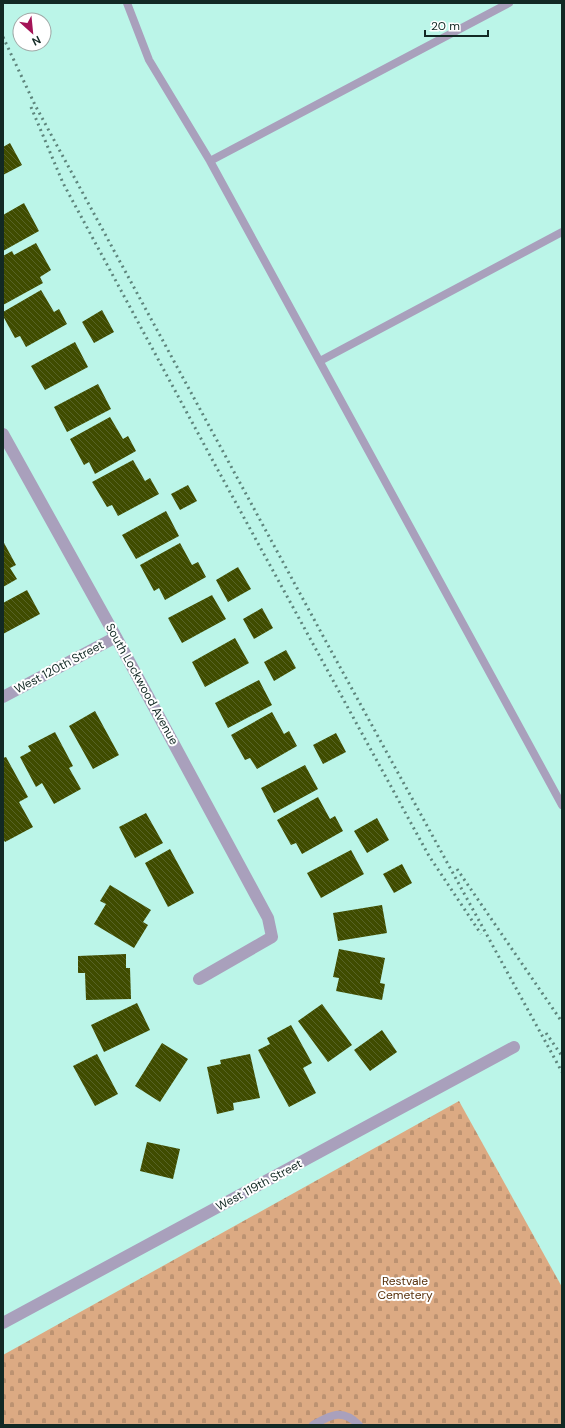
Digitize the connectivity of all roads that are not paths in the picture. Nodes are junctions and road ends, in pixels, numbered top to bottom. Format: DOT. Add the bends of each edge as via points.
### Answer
graph roads {
  1 [pos="127,3"];
  2 [pos="509,3"];
  3 [pos="210,161"];
  4 [pos="562,232"];
  5 [pos="320,361"];
  6 [pos="3,434"];
  7 [pos="116,637"];
  8 [pos="3,697"];
  9 [pos="562,805"];
  10 [pos="199,979"];
  11 [pos="514,1047"];
  12 [pos="3,1323"];
  13 [pos="313,1425"];
  14 [pos="359,1425"];
  1 -- 3 [label="lane" via="149,60"];
  2 -- 3 [label="lane"];
  3 -- 5 [label="lane"];
  4 -- 5 [label="lane"];
  5 -- 9 [label="lane"];
  6 -- 7 [label="street, South Lockwood Avenue"];
  7 -- 8 [label="street, West 120th Street"];
  7 -- 10 [label="street, South Lockwood Avenue" via="268,918 272,937"];
  11 -- 12 [label="street, West 119th Street"];
  13 -- 14 [label="lane" via="333,1414 346,1416"];
}
